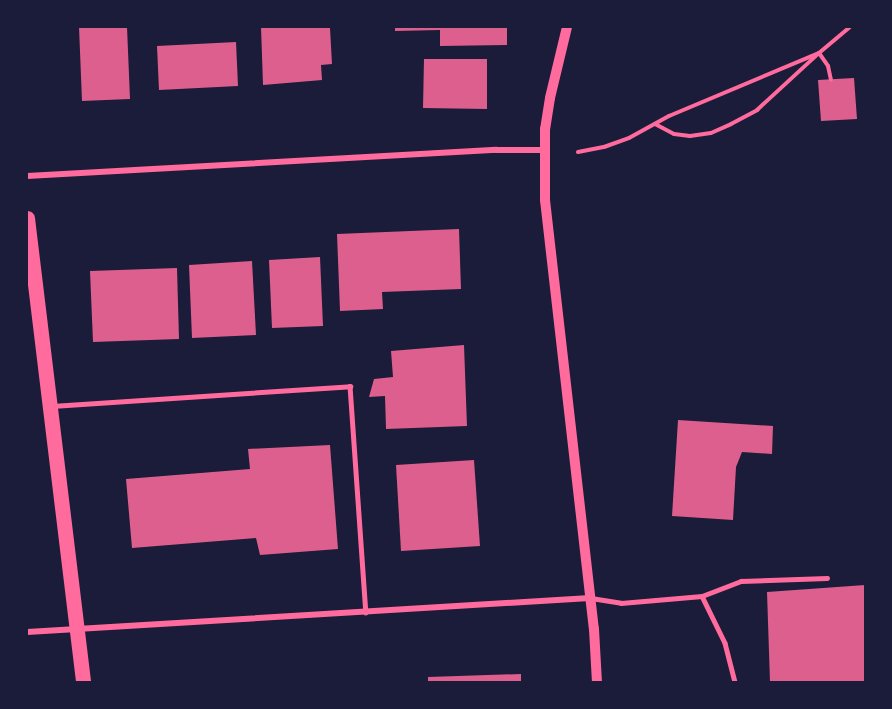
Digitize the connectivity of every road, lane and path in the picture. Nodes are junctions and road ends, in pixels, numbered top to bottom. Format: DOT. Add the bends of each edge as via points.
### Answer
graph roads {
  1 [pos="567,27"];
  2 [pos="850,27"];
  3 [pos="819,53"];
  4 [pos="831,80"];
  5 [pos="655,123"];
  6 [pos="543,150"];
  7 [pos="578,152"];
  8 [pos="27,176"];
  9 [pos="27,219"];
  10 [pos="49,406"];
  11 [pos="827,578"];
  12 [pos="702,596"];
  13 [pos="590,598"];
  14 [pos="366,612"];
  15 [pos="75,629"];
  16 [pos="27,633"];
  17 [pos="83,682"];
  18 [pos="597,682"];
  19 [pos="735,682"];
  1 -- 6 [label="street" via="550,98"];
  2 -- 3 [label="path"];
  3 -- 4 [label="path"];
  3 -- 5 [label="path"];
  3 -- 5 [label="path" via="757,110 711,133 674,134"];
  5 -- 7 [label="path" via="604,147"];
  6 -- 8 [label="street"];
  6 -- 13 [label="street" via="544,200"];
  9 -- 10 [label="main road"];
  10 -- 14 [label="lane" via="350,386"];
  10 -- 15 [label="main road"];
  11 -- 12 [label="lane" via="741,581"];
  12 -- 13 [label="lane" via="621,603"];
  12 -- 19 [label="lane" via="725,643"];
  13 -- 14 [label="street"];
  13 -- 18 [label="street"];
  14 -- 15 [label="street"];
  15 -- 16 [label="street"];
  15 -- 17 [label="main road"];
}
